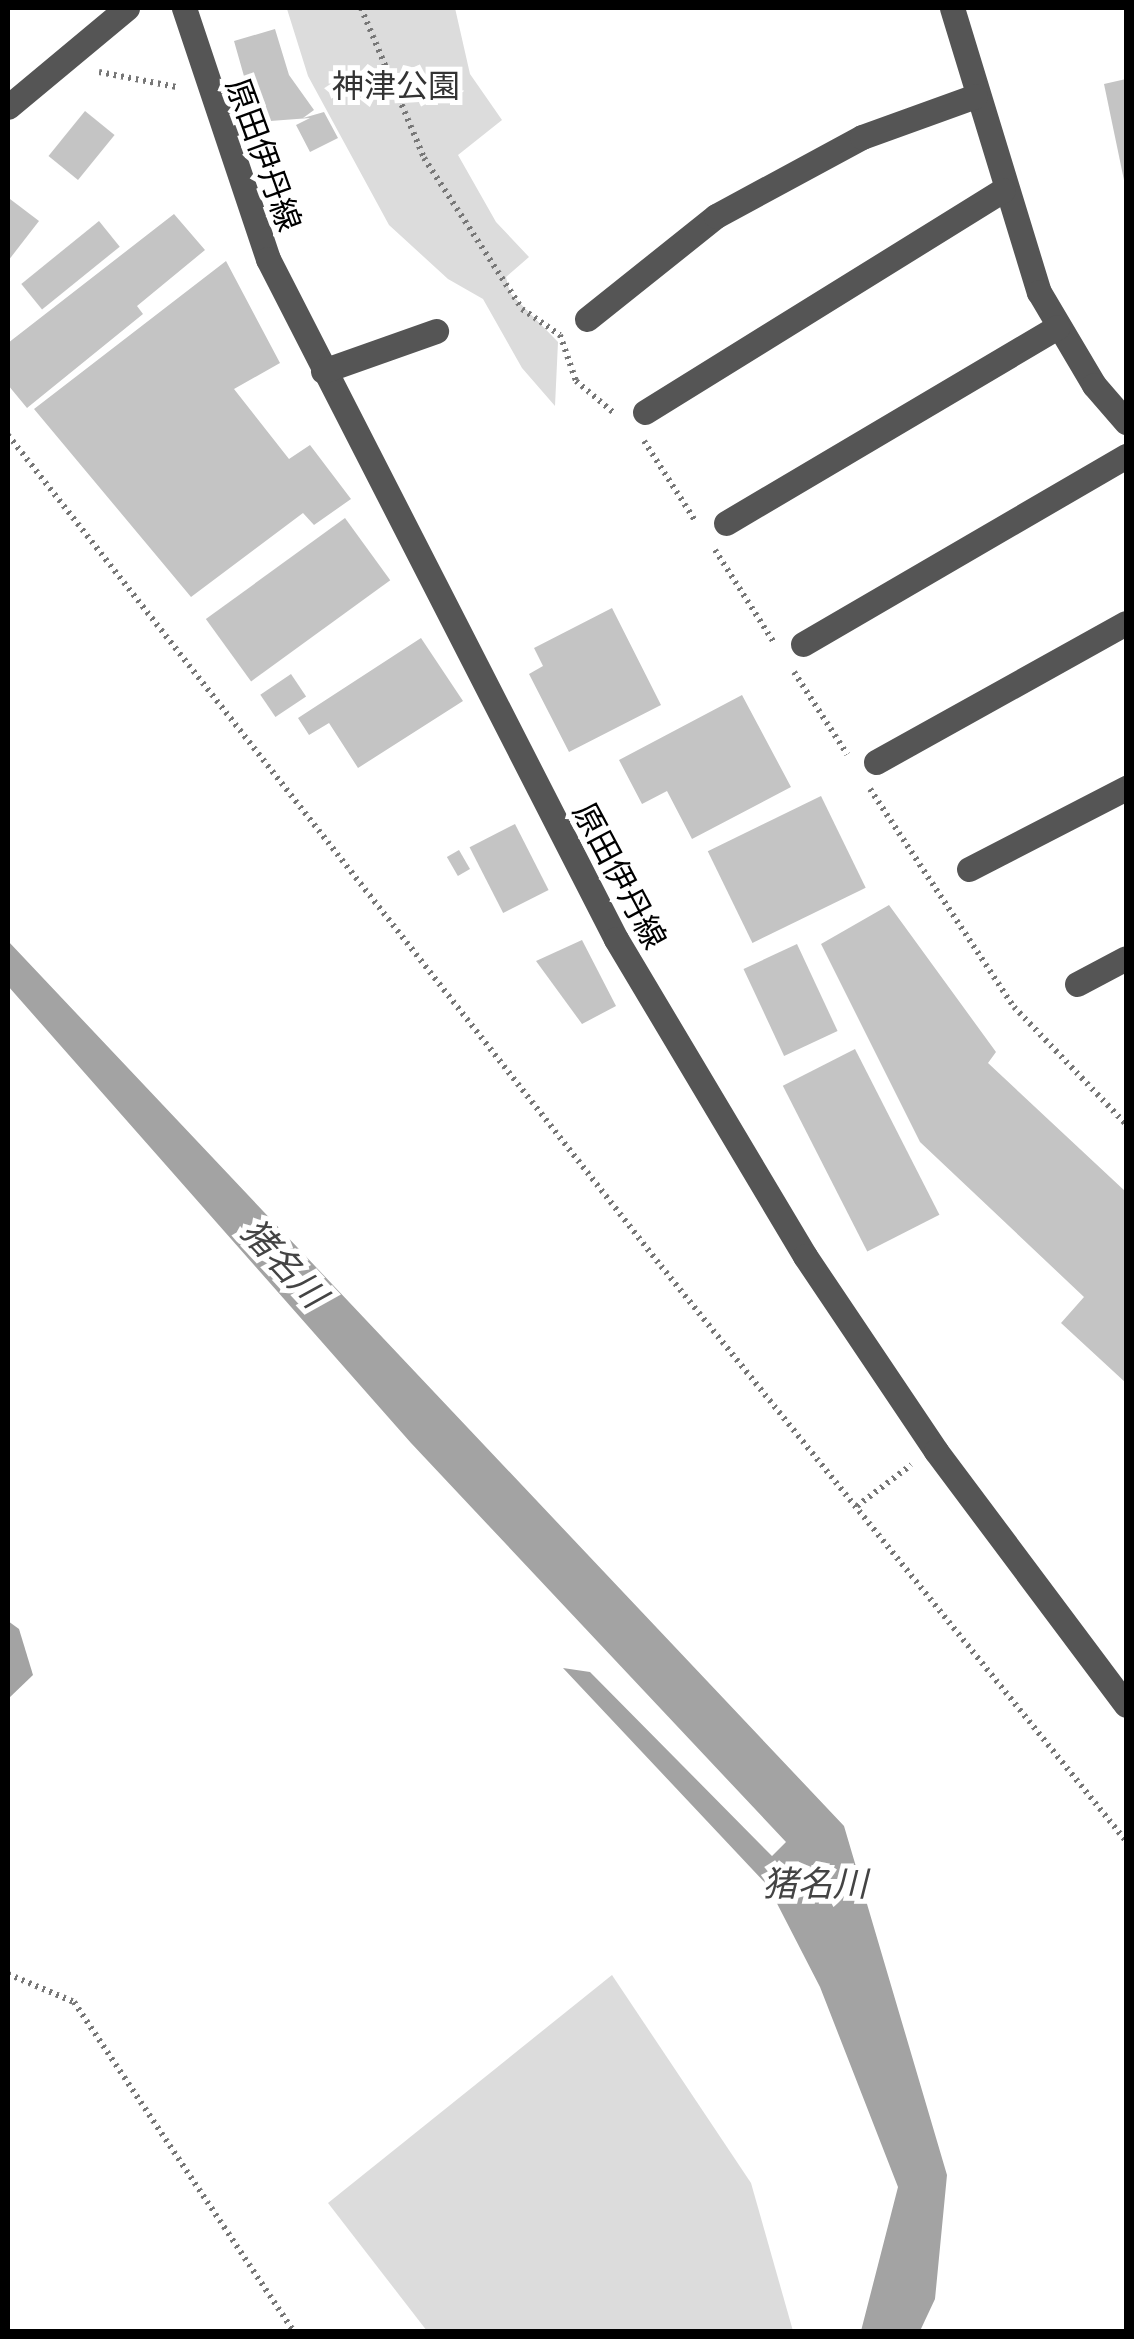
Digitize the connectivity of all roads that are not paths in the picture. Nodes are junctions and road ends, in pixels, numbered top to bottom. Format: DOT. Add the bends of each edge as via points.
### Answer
graph roads {
  1 [pos="127,8"];
  2 [pos="184,8"];
  3 [pos="952,8"];
  4 [pos="975,96"];
  5 [pos="8,106"];
  6 [pos="1003,190"];
  7 [pos="587,319"];
  8 [pos="1057,326"];
  9 [pos="436,330"];
  10 [pos="323,372"];
  11 [pos="645,412"];
  12 [pos="1126,422"];
  13 [pos="1126,456"];
  14 [pos="717,531"];
  15 [pos="1126,623"];
  16 [pos="803,644"];
  17 [pos="876,762"];
  18 [pos="1126,788"];
  19 [pos="970,869"];
  20 [pos="1126,958"];
  21 [pos="1076,984"];
  22 [pos="1126,1706"];
  1 -- 5 [label="street"];
  2 -- 10 [label="street, 原田伊丹線" via="250,212"];
  3 -- 4 [label="street"];
  4 -- 6 [label="street"];
  4 -- 7 [label="street" via="862,137 755,194"];
  6 -- 8 [label="street"];
  6 -- 11 [label="street"];
  8 -- 12 [label="street"];
  8 -- 14 [label="street"];
  9 -- 10 [label="street"];
  10 -- 22 [label="street, 原田伊丹線" via="616,938 805,1256 936,1451"];
  13 -- 16 [label="street"];
  15 -- 17 [label="street"];
  18 -- 19 [label="street"];
  20 -- 21 [label="street"];
}
